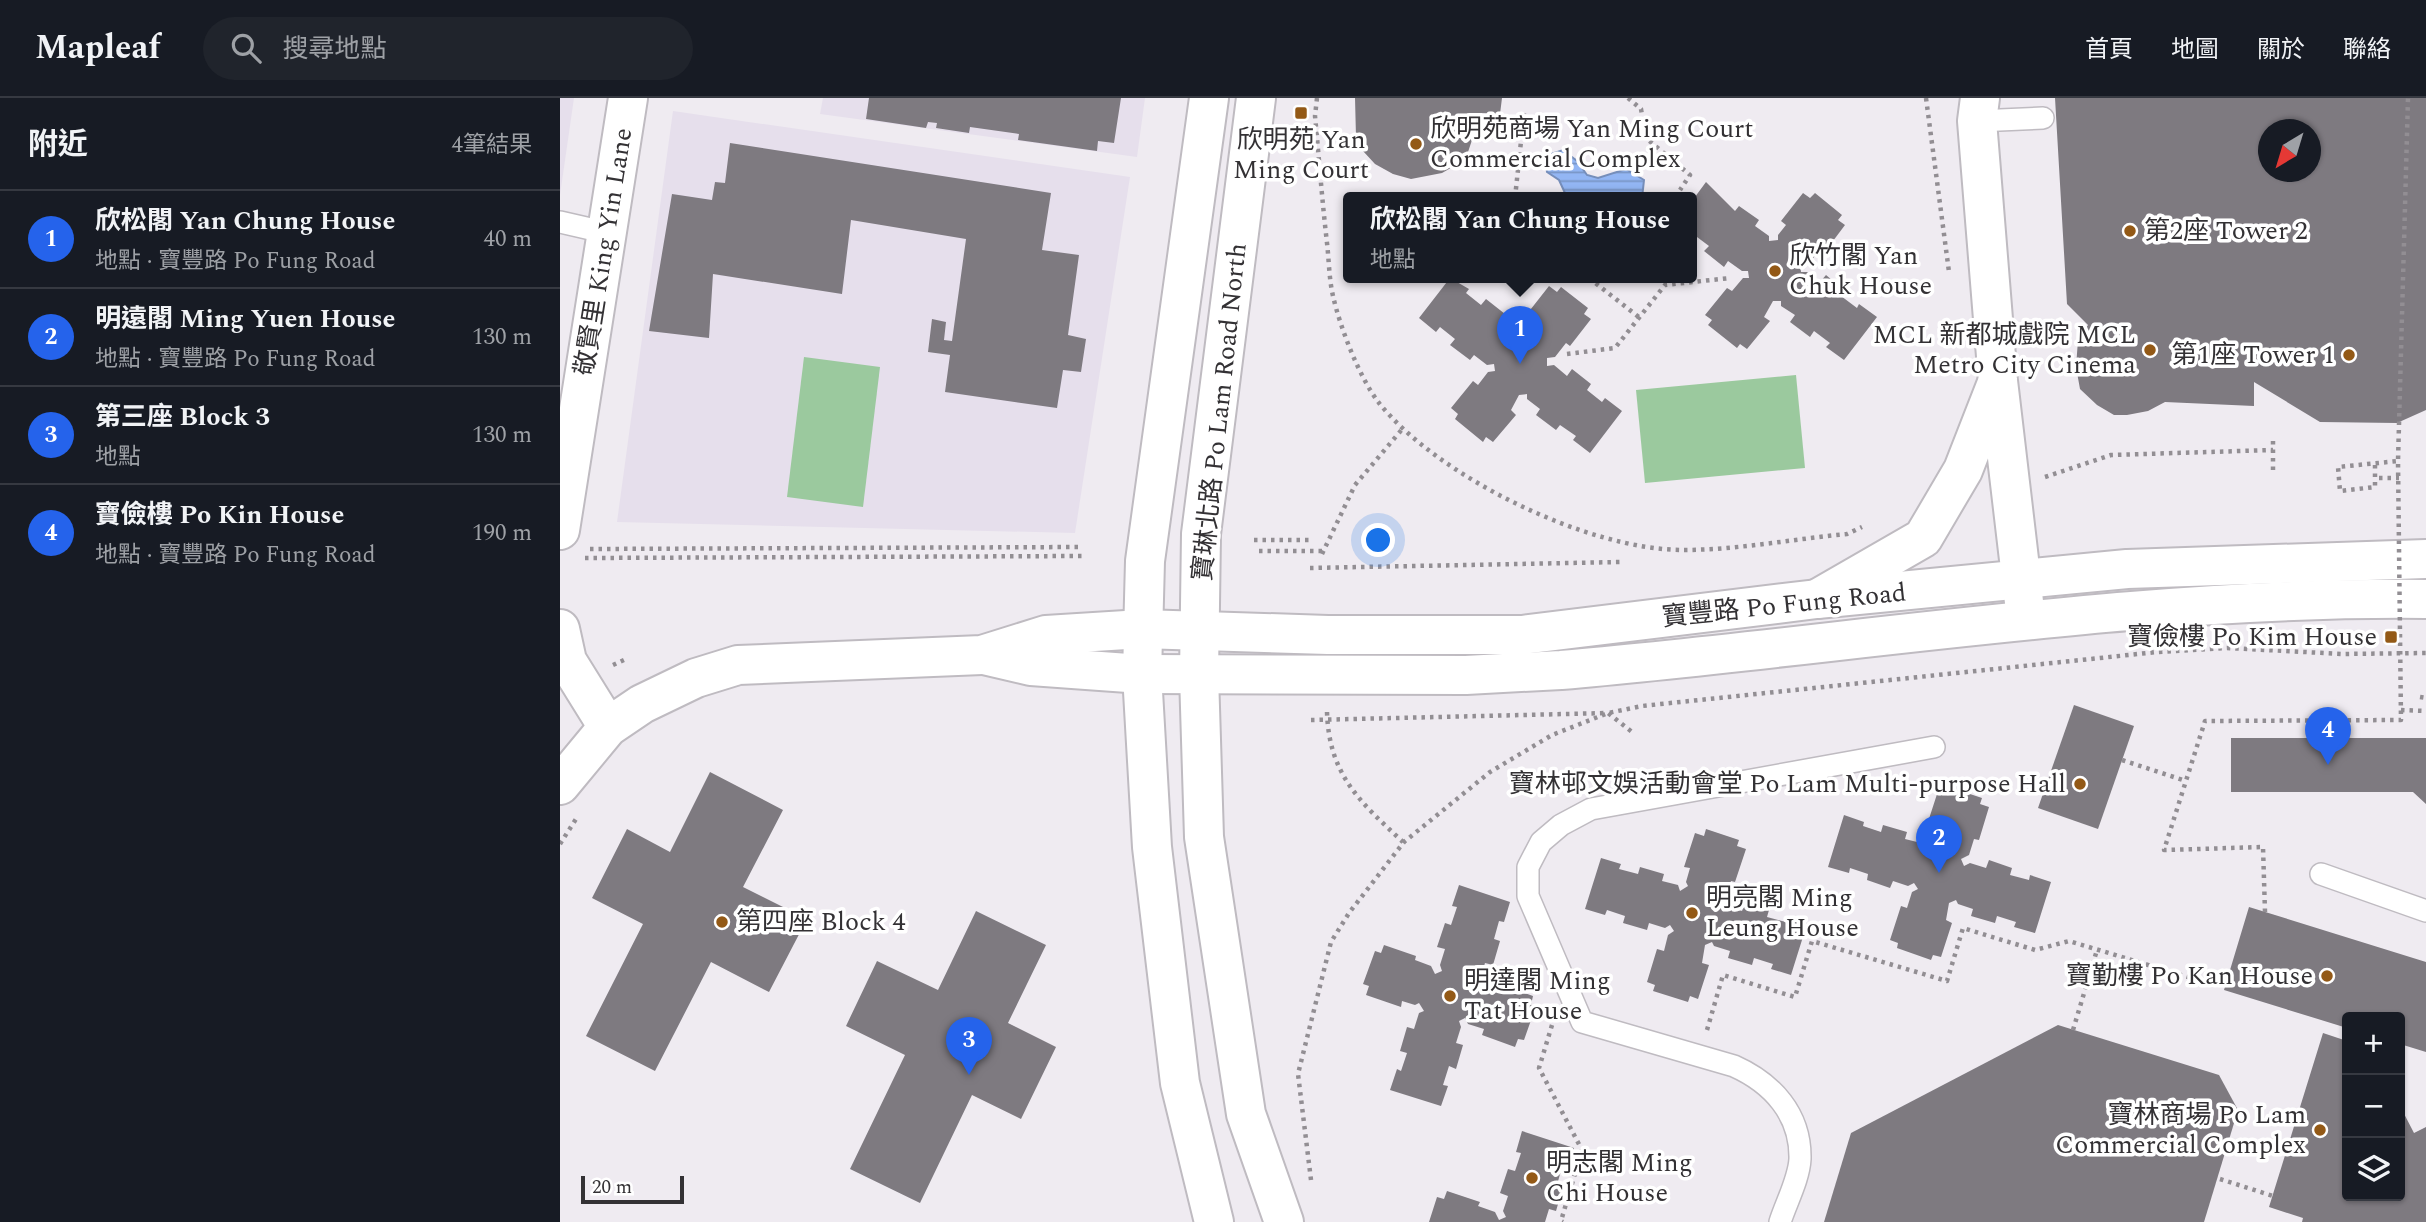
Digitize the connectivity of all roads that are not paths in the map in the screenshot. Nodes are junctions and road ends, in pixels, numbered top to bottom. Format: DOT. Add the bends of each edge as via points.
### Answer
graph roads {
  1 [pos="628,98"];
  2 [pos="1209,98"];
  3 [pos="1256,98"];
  4 [pos="1975,106"];
  5 [pos="2043,118"];
  6 [pos="560,222"];
  7 [pos="608,233"];
  8 [pos="1998,381"];
  9 [pos="573,545"];
  10 [pos="2426,559"];
  11 [pos="2021,580"];
  12 [pos="1817,599"];
  13 [pos="2426,599"];
  14 [pos="2026,619"];
  15 [pos="560,629"];
  16 [pos="1142,629"];
  17 [pos="1200,630"];
  18 [pos="982,655"];
  19 [pos="1142,674"];
  20 [pos="1199,675"];
  21 [pos="608,727"];
  22 [pos="1934,747"];
  23 [pos="570,798"];
  24 [pos="2321,874"];
  25 [pos="2426,911"];
  26 [pos="1214,1222"];
  27 [pos="1284,1222"];
  28 [pos="1780,1222"];
  1 -- 7 [label="street, 敬賢里 King Yin Lane"];
  2 -- 16 [label="street, 寶琳北路 Po Lam Road North" via="1160,434"];
  3 -- 17 [label="street, 寶琳北路 Po Lam Road North" via="1201,534"];
  4 -- 5 [label="lane"];
  4 -- 8 [label="street"];
  6 -- 7 [label="lane"];
  7 -- 9 [label="street, 敬賢里 King Yin Lane"];
  8 -- 11 [label="street"];
  8 -- 12 [label="street" via="1963,470 1923,538"];
  10 -- 11 [label="street, 寶豐路 Po Fung Road" via="2127,569"];
  11 -- 12 [label="street, 寶豐路 Po Fung Road"];
  11 -- 14 [label="street"];
  12 -- 17 [label="street, 寶豐路 Po Fung Road" via="1522,635"];
  13 -- 14 [label="street, 寶豐路 Po Fung Road" via="2294,601"];
  14 -- 20 [label="street, 寶豐路 Po Fung Road" via="1560,670 1466,675"];
  15 -- 21 [label="street" via="567,661"];
  16 -- 17 [label="street, 寶豐路 Po Fung Road"];
  16 -- 18 [label="street, 寶豐路 Po Fung Road" via="1046,635"];
  16 -- 19 [label="street, 寶琳北路 Po Lam Road North"];
  17 -- 20 [label="street, 寶琳北路 Po Lam Road North"];
  18 -- 19 [label="street, 寶豐路 Po Fung Road" via="1031,666"];
  18 -- 21 [label="street" via="738,665 696,678 642,704"];
  19 -- 20 [label="street, 寶豐路 Po Fung Road"];
  19 -- 26 [label="street, 寶琳北路 Po Lam Road North" via="1152,847 1180,1083"];
  20 -- 27 [label="street, 寶琳北路 Po Lam Road North" via="1204,837 1245,1114"];
  21 -- 23 [label="street"];
  22 -- 28 [label="lane" via="1591,809 1541,842 1528,867 1528,896 1581,1023 1734,1066 1756,1076 1789,1112 1798,1136 1800,1161"];
  24 -- 25 [label="lane"];
}
